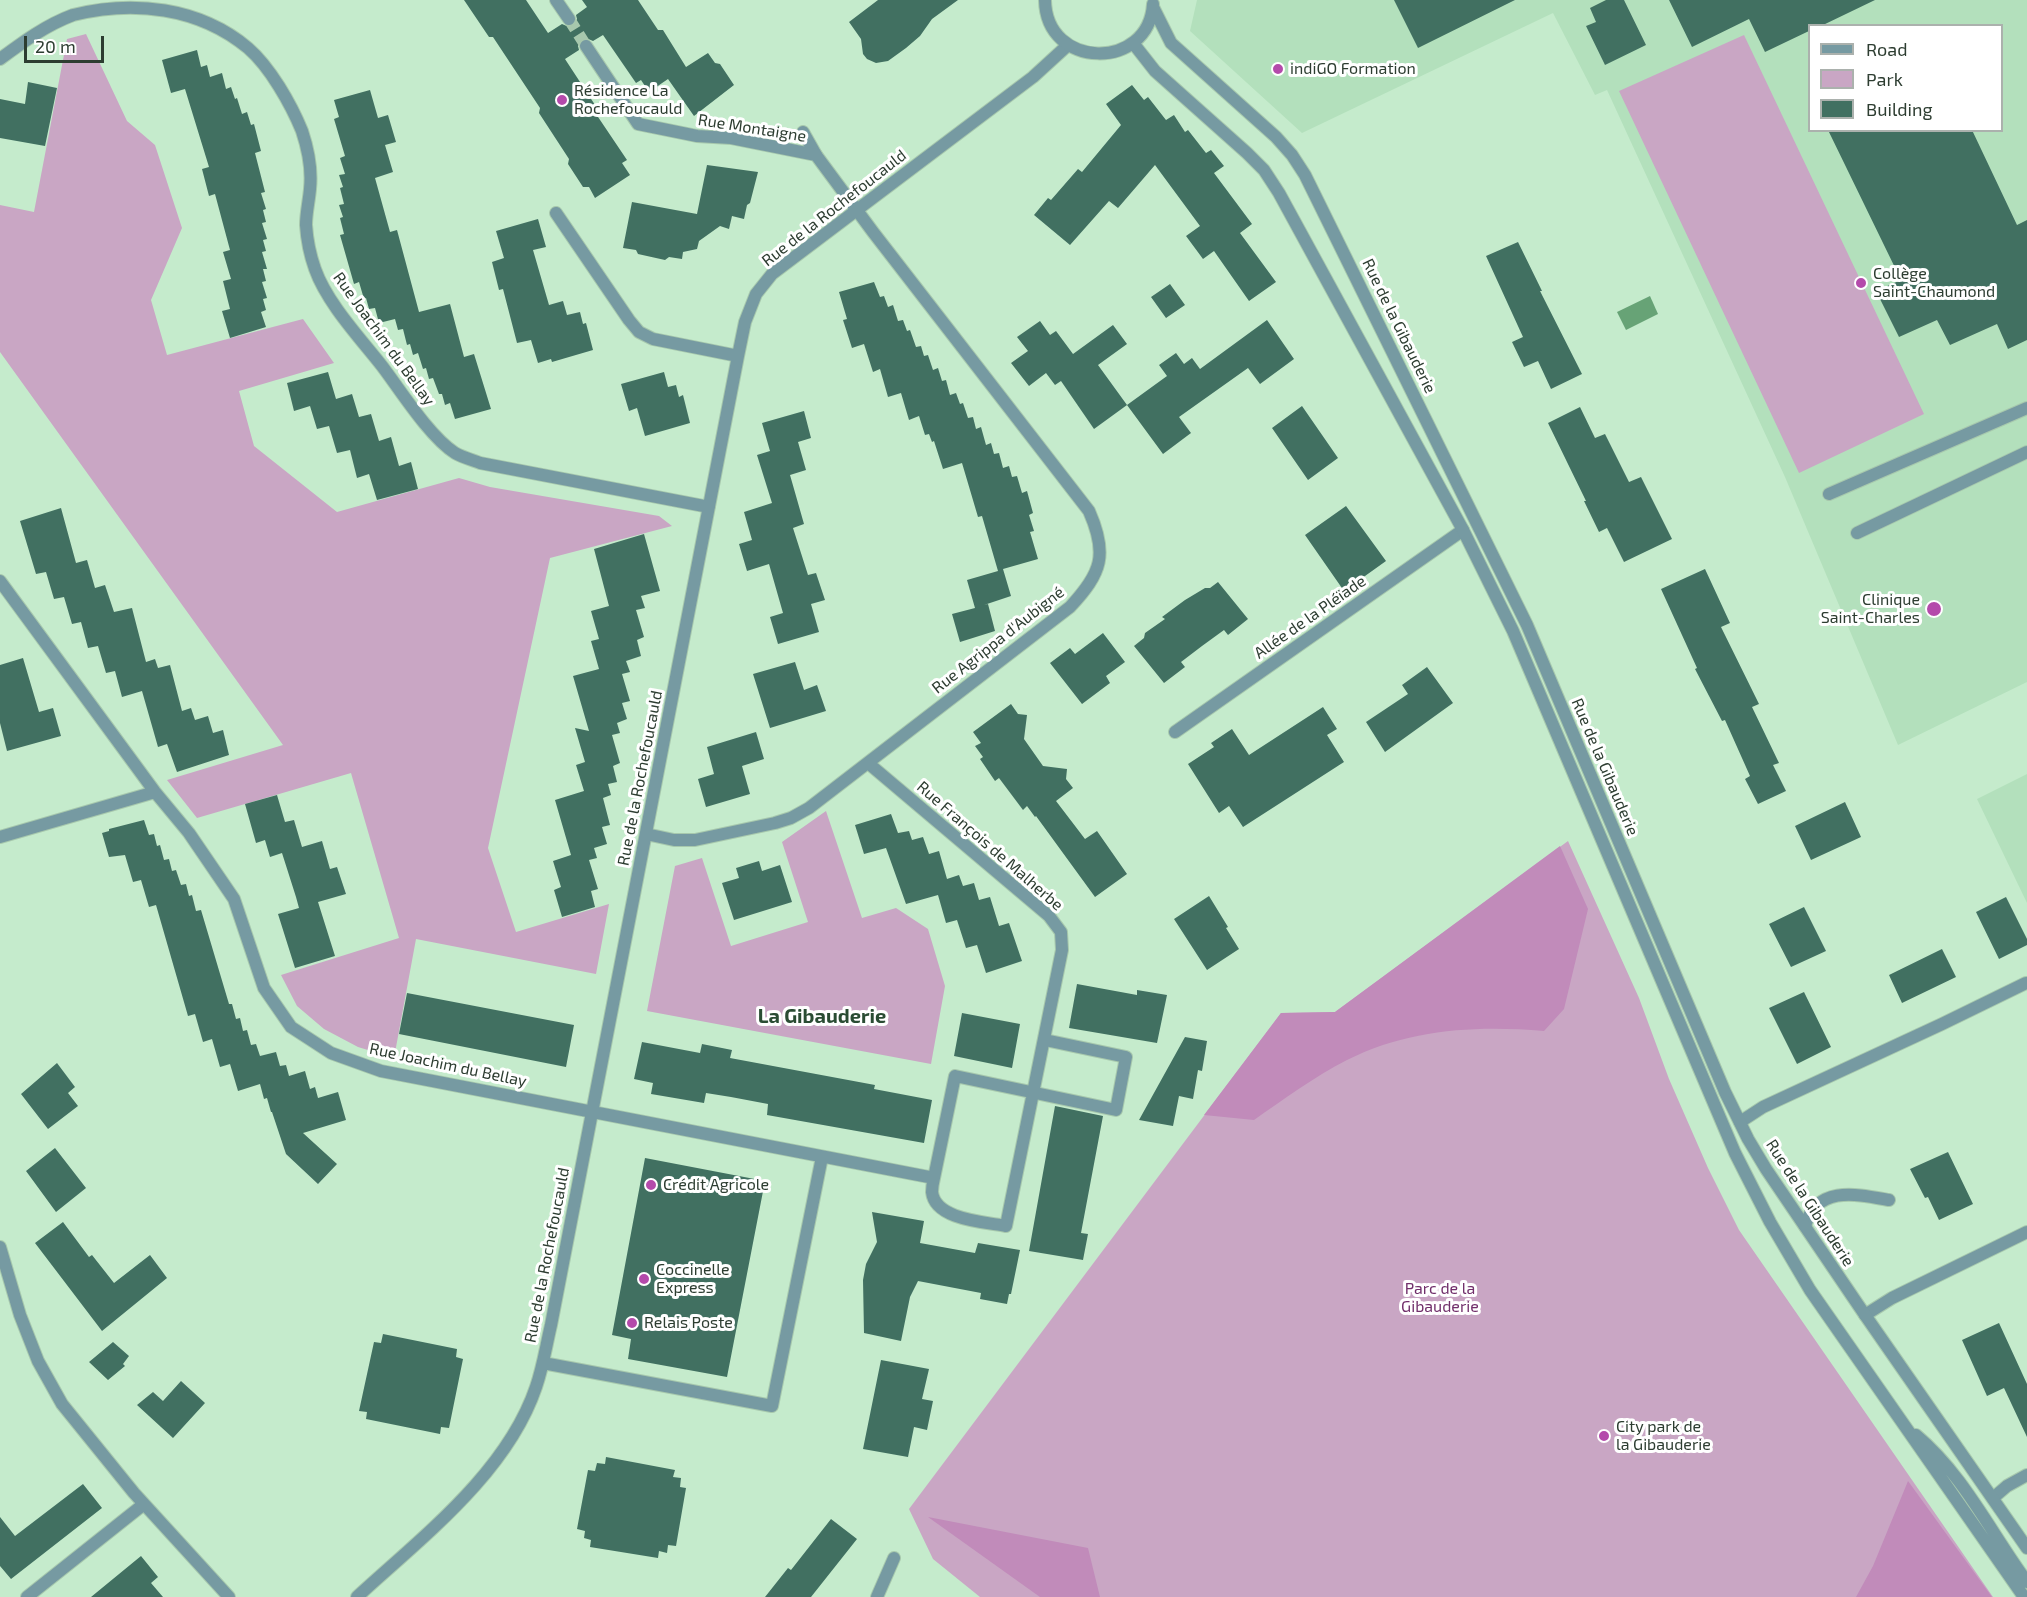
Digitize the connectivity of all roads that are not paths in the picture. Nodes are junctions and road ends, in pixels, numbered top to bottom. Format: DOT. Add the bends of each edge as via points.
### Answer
graph roads {
  1 [pos="556,0"];
  2 [pos="1046,0"];
  3 [pos="1153,3"];
  4 [pos="569,19"];
  5 [pos="1132,43"];
  6 [pos="1068,45"];
  7 [pos="585,46"];
  8 [pos="0,59"];
  9 [pos="803,132"];
  10 [pos="816,155"];
  11 [pos="856,210"];
  12 [pos="556,213"];
  13 [pos="738,356"];
  14 [pos="2027,408"];
  15 [pos="2027,452"];
  16 [pos="1828,494"];
  17 [pos="709,507"];
  18 [pos="1463,530"];
  19 [pos="1857,533"];
  20 [pos="0,581"];
  21 [pos="1175,732"];
  22 [pos="868,763"];
  23 [pos="155,792"];
  24 [pos="646,834"];
  25 [pos="0,837"];
  26 [pos="2026,983"];
  27 [pos="1044,1040"];
  28 [pos="1034,1093"];
  29 [pos="592,1111"];
  30 [pos="1740,1122"];
  31 [pos="822,1157"];
  32 [pos="934,1178"];
  33 [pos="1889,1200"];
  34 [pos="1805,1226"];
  35 [pos="2027,1232"];
  36 [pos="0,1247"];
  37 [pos="1865,1315"];
  38 [pos="543,1363"];
  39 [pos="1903,1424"];
  40 [pos="2027,1475"];
  41 [pos="1993,1498"];
  42 [pos="144,1504"];
  43 [pos="2027,1548"];
  44 [pos="894,1558"];
  45 [pos="2027,1582"];
  46 [pos="27,1597"];
  47 [pos="229,1597"];
  48 [pos="357,1597"];
  49 [pos="877,1597"];
  50 [pos="2024,1597"];
  1 -- 4 [label="street"];
  2 -- 6 [label="street" via="1050,23"];
  3 -- 5 [label="street" via="1149,20"];
  3 -- 30 [label="street, Rue de la Gibauderie" via="1171,43 1276,137 1305,176 1527,625"];
  5 -- 6 [label="street" via="1101,55"];
  5 -- 18 [label="street, Rue de la Gibauderie" via="1155,71 1264,170"];
  6 -- 11 [label="street, Rue de la Rochefoucauld" via="1033,77"];
  7 -- 10 [label="street, Rue Montaigne" via="638,124"];
  8 -- 17 [label="street, Rue Joachim du Bellay" via="35,33 72,15 103,7 141,4 174,9 211,23 248,48 273,77 290,106 309,161 306,224 316,272 332,301 429,428 455,453 480,463"];
  9 -- 10 [label="street"];
  10 -- 11 [label="street, Rue Montaigne"];
  11 -- 13 [label="street, Rue de la Rochefoucauld" via="772,274 756,294"];
  11 -- 22 [label="street, Rue Agrippa d'Aubigné" via="1089,511 1098,531 1100,555 1095,577 1070,607"];
  12 -- 13 [label="street" via="639,332 653,339"];
  13 -- 17 [label="street, Rue de la Rochefoucauld"];
  14 -- 16 [label="street"];
  15 -- 19 [label="street"];
  17 -- 24 [label="street, Rue de la Rochefoucauld"];
  18 -- 21 [label="street, Allée de la Pléïade"];
  18 -- 39 [label="street, Rue de la Gibauderie" via="1514,630 1735,1153 1810,1290"];
  20 -- 23 [label="street, Rue Joachim du Bellay"];
  22 -- 24 [label="street, Rue Agrippa d'Aubigné" via="791,819 695,840"];
  22 -- 27 [label="street, Rue François de Malherbe" via="1049,916 1061,932 1062,950"];
  23 -- 25 [label="street"];
  23 -- 29 [label="street, Rue Joachim du Bellay" via="234,899 264,987 291,1027 331,1053 381,1071"];
  24 -- 29 [label="street, Rue de la Rochefoucauld"];
  26 -- 30 [label="street" via="1763,1107"];
  27 -- 28 [label="street, Rue François de Malherbe"];
  27 -- 28 [label="street, Rue François de Malherbe" via="1126,1057 1116,1110"];
  28 -- 32 [label="street, Rue François de Malherbe" via="955,1077"];
  28 -- 32 [label="street, Rue François de Malherbe" via="1006,1226 951,1215 940,1208 932,1194"];
  29 -- 31 [label="street"];
  29 -- 38 [label="street, Rue de la Rochefoucauld"];
  30 -- 34 [label="street, Rue de la Gibauderie"];
  31 -- 32 [label="street"];
  31 -- 38 [label="street" via="772,1406"];
  33 -- 34 [label="street" via="1837,1195 1813,1208"];
  34 -- 37 [label="street, Rue de la Gibauderie"];
  35 -- 37 [label="street"];
  36 -- 42 [label="street" via="20,1316 38,1361 62,1404"];
  37 -- 41 [label="street, Rue de la Gibauderie"];
  38 -- 48 [label="street, Rue de la Rochefoucauld" via="515,1430 488,1471"];
  39 -- 45 [label="street, Rue de la Gibauderie" via="1930,1446 1952,1472"];
  39 -- 50 [label="street, Rue de la Gibauderie"];
  40 -- 41 [label="street"];
  41 -- 43 [label="street, Rue de la Gibauderie"];
  42 -- 46 [label="street"];
  42 -- 47 [label="street"];
  44 -- 49 [label="street"];
}
